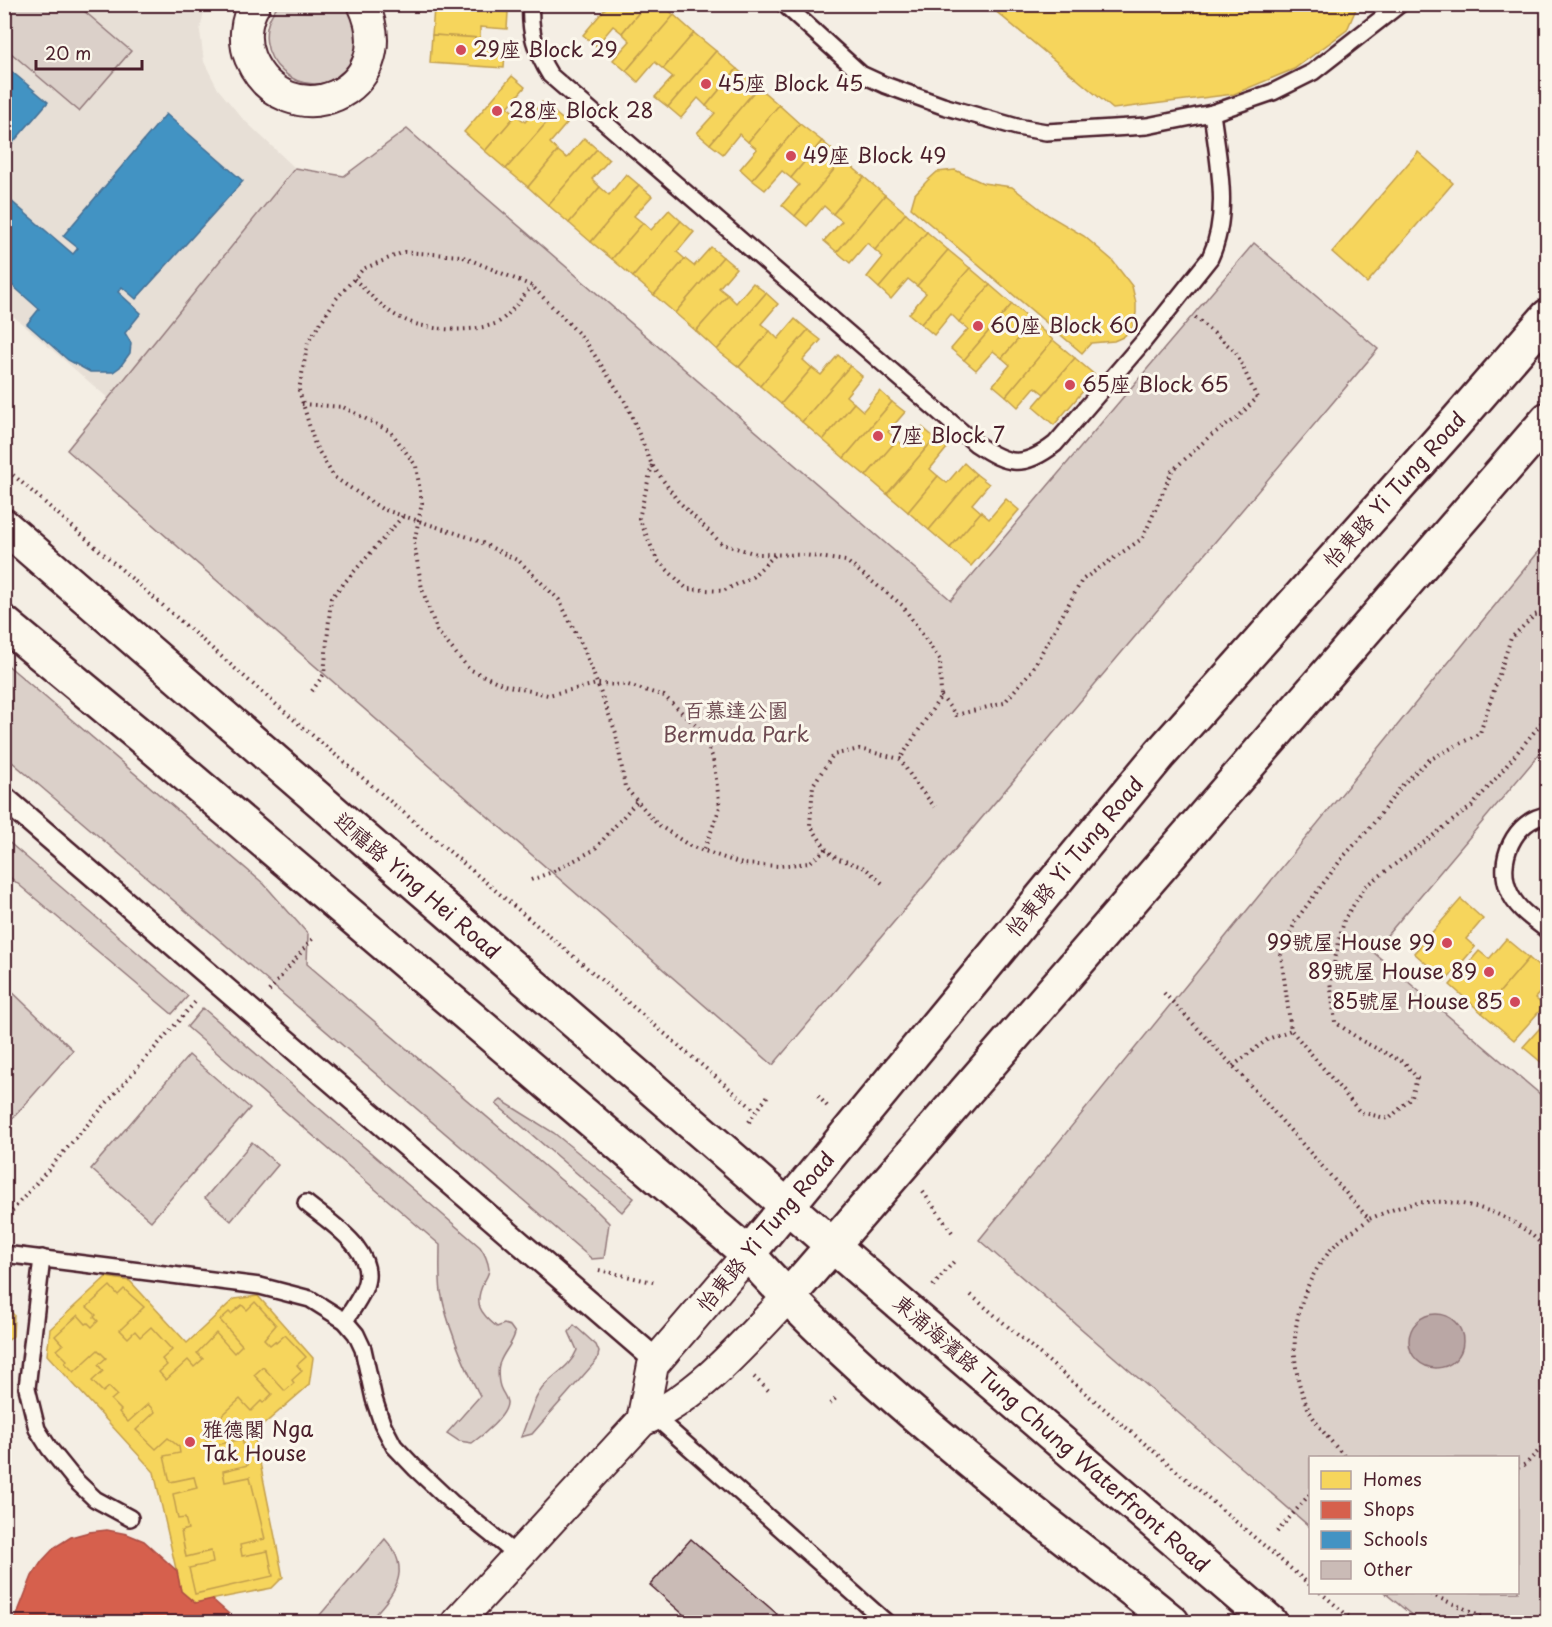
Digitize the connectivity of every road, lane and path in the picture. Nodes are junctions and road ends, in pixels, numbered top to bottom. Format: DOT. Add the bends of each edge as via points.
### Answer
graph roads {
  1 [pos="255,4"];
  2 [pos="363,4"];
  3 [pos="531,4"];
  4 [pos="784,4"];
  5 [pos="1400,4"];
  6 [pos="1212,113"];
  7 [pos="354,279"];
  8 [pos="532,286"];
  9 [pos="1175,302"];
  10 [pos="1548,316"];
  11 [pos="302,404"];
  12 [pos="1548,419"];
  13 [pos="652,465"];
  14 [pos="4,467"];
  15 [pos="403,516"];
  16 [pos="418,520"];
  17 [pos="4,526"];
  18 [pos="775,555"];
  19 [pos="1548,611"];
  20 [pos="4,623"];
  21 [pos="597,684"];
  22 [pos="312,691"];
  23 [pos="941,696"];
  24 [pos="1548,716"];
  25 [pos="900,759"];
  26 [pos="4,798"];
  27 [pos="637,801"];
  28 [pos="935,807"];
  29 [pos="1548,815"];
  30 [pos="826,849"];
  31 [pos="705,851"];
  32 [pos="531,880"];
  33 [pos="882,883"];
  34 [pos="1548,931"];
  35 [pos="313,938"];
  36 [pos="214,980"];
  37 [pos="1164,993"];
  38 [pos="252,1012"];
  39 [pos="1291,1030"];
  40 [pos="1233,1066"];
  41 [pos="770,1094"];
  42 [pos="756,1111"];
  43 [pos="749,1122"];
  44 [pos="922,1190"];
  45 [pos="306,1203"];
  46 [pos="788,1207"];
  47 [pos="1370,1219"];
  48 [pos="4,1220"];
  49 [pos="954,1235"];
  50 [pos="832,1245"];
  51 [pos="1548,1252"];
  52 [pos="4,1254"];
  53 [pos="748,1254"];
  54 [pos="42,1258"];
  55 [pos="956,1259"];
  56 [pos="601,1271"];
  57 [pos="657,1282"];
  58 [pos="929,1291"];
  59 [pos="971,1295"];
  60 [pos="787,1298"];
  61 [pos="345,1322"];
  62 [pos="657,1361"];
  63 [pos="752,1376"];
  64 [pos="769,1391"];
  65 [pos="836,1398"];
  66 [pos="830,1404"];
  67 [pos="648,1418"];
  68 [pos="1548,1441"];
  69 [pos="1343,1456"];
  70 [pos="1519,1468"];
  71 [pos="1309,1496"];
  72 [pos="130,1518"];
  73 [pos="1276,1532"];
  74 [pos="518,1556"];
  75 [pos="1309,1583"];
  76 [pos="1321,1594"];
  77 [pos="1428,1594"];
  78 [pos="457,1623"];
  79 [pos="886,1623"];
  80 [pos="1172,1623"];
  81 [pos="1270,1623"];
  82 [pos="1355,1623"];
  83 [pos="1490,1623"];
  1 -- 2 [label="street" via="246,40 257,74 286,97 303,101 339,94 356,82 368,64 373,34"];
  3 -- 9 [label="lane" via="532,41 550,75 976,444 1004,461 1031,458 1055,444"];
  4 -- 6 [label="lane" via="861,74 943,106 1017,127 1046,132 1147,126"];
  5 -- 6 [label="lane" via="1313,72 1273,92"];
  6 -- 9 [label="lane" via="1221,228 1210,258"];
  7 -- 8 [label="path" via="363,269 404,252 461,256"];
  7 -- 8 [label="path" via="404,320 441,329 470,329 499,322"];
  7 -- 11 [label="path" via="308,342 299,390"];
  8 -- 13 [label="path" via="584,339 626,403"];
  9 -- 23 [label="path" via="1236,352 1257,398 1172,471 1143,538 1082,580 1032,670 1004,703 956,715"];
  10 -- 46 [label="main road, 怡東路 Yi Tung Road" via="1160,754"];
  11 -- 15 [label="path" via="315,445 334,477 382,509"];
  11 -- 16 [label="path" via="343,407 391,432 416,466 422,503"];
  12 -- 50 [label="main road"];
  13 -- 18 [label="path" via="678,501 722,544"];
  13 -- 18 [label="path" via="639,518 657,560 687,589 723,591 752,577"];
  14 -- 42 [label="path" via="295,721"];
  15 -- 16 [label="path"];
  15 -- 22 [label="path" via="331,598 324,674"];
  16 -- 21 [label="path" via="474,538 519,561 559,600"];
  16 -- 21 [label="path" via="414,543 422,589 437,631 469,669 504,685 548,695"];
  17 -- 46 [label="main road, 迎禧路 Ying Hei Road"];
  18 -- 23 [label="path" via="846,561 902,605 940,660"];
  19 -- 39 [label="path" via="1535,615 1511,638 1480,733 1429,760 1404,783 1296,920 1281,955"];
  20 -- 53 [label="main road"];
  21 -- 27 [label="path" via="616,733 625,788"];
  21 -- 31 [label="path" via="628,685 664,696 699,728 713,758 720,807"];
  23 -- 25 [label="path"];
  24 -- 39 [label="path" via="1472,806 1365,887 1344,920 1330,981 1335,1022 1405,1063 1417,1078 1412,1097 1389,1119 1360,1112"];
  25 -- 28 [label="path"];
  25 -- 30 [label="path" via="859,749 833,755 813,784 810,825"];
  26 -- 36 [label="street"];
  27 -- 31 [label="path" via="657,824"];
  27 -- 32 [label="path" via="594,850"];
  29 -- 34 [label="lane" via="1539,816 1517,832 1508,846 1504,868 1508,891 1520,909"];
  30 -- 31 [label="path" via="809,863 778,866 742,864"];
  30 -- 33 [label="path" via="836,858 865,868"];
  35 -- 38 [label="path"];
  36 -- 38 [label="street"];
  36 -- 48 [label="path"];
  37 -- 40 [label="path"];
  38 -- 62 [label="street"];
  39 -- 40 [label="path" via="1268,1039"];
  40 -- 47 [label="path"];
  41 -- 42 [label="path"];
  42 -- 43 [label="path"];
  44 -- 49 [label="path"];
  45 -- 61 [label="lane" via="351,1241 365,1259 364,1288"];
  46 -- 50 [label="main road, 迎禧路 Ying Hei Road"];
  46 -- 53 [label="main road, 怡東路 Yi Tung Road"];
  47 -- 51 [label="path" via="1397,1207 1452,1202 1478,1207 1514,1222"];
  47 -- 69 [label="path" via="1332,1248 1311,1278 1295,1326 1297,1374 1305,1401 1317,1426"];
  50 -- 60 [label="main road"];
  50 -- 81 [label="main road, 東涌海濱路 Tung Chung Waterfront Road"];
  52 -- 54 [label="lane"];
  53 -- 60 [label="main road"];
  53 -- 62 [label="street, 怡東路 Yi Tung Road"];
  54 -- 61 [label="lane" via="260,1286 310,1299"];
  54 -- 72 [label="lane" via="27,1388 37,1429 74,1479 95,1499"];
  55 -- 58 [label="path"];
  56 -- 57 [label="path"];
  59 -- 75 [label="path"];
  60 -- 67 [label="street" via="685,1397"];
  60 -- 80 [label="main road" via="861,1368 1000,1486"];
  61 -- 74 [label="lane" via="363,1349 374,1399 394,1446 451,1502"];
  62 -- 67 [label="street, 怡東路 Yi Tung Road" via="653,1365"];
  63 -- 64 [label="path"];
  65 -- 66 [label="path"];
  67 -- 74 [label="street"];
  67 -- 79 [label="lane"];
  68 -- 70 [label="path"];
  71 -- 73 [label="path"];
  74 -- 78 [label="street"];
  76 -- 82 [label="path"];
  77 -- 83 [label="path" via="1475,1612"];
}
